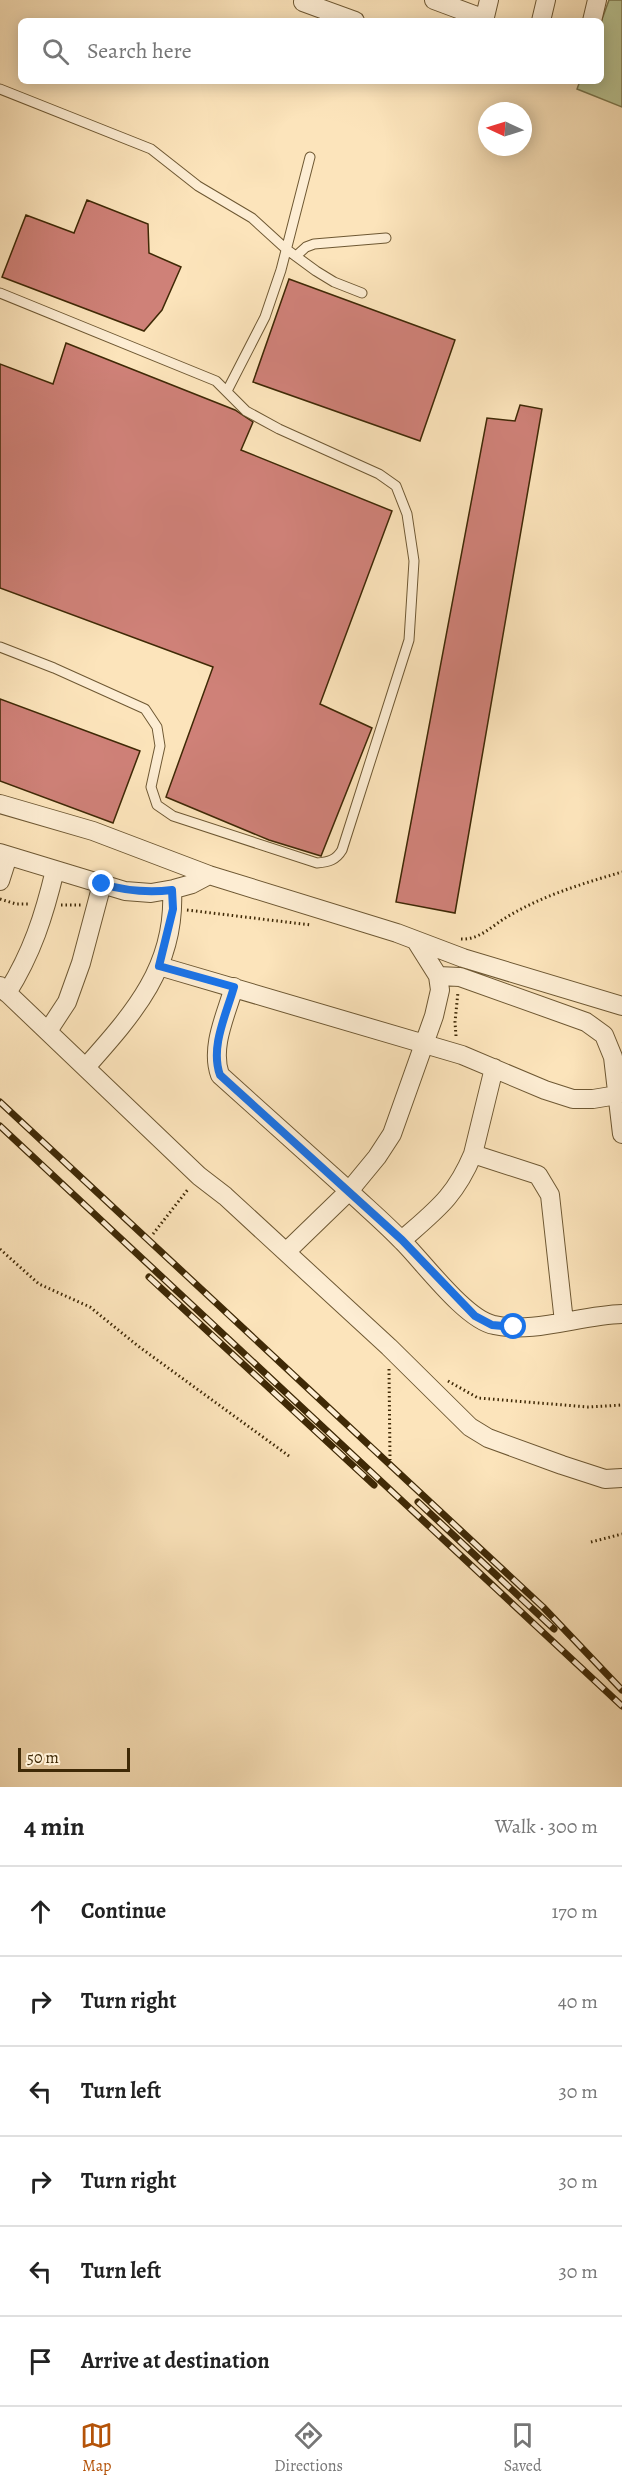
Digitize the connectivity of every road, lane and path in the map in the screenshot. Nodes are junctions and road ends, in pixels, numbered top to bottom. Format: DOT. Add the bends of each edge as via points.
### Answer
graph roads {
  1 [pos="434,0"];
  2 [pos="489,0"];
  3 [pos="546,0"];
  4 [pos="597,0"];
  5 [pos="303,2"];
  6 [pos="347,18"];
  7 [pos="479,18"];
  8 [pos="484,18"];
  9 [pos="542,18"];
  10 [pos="593,18"];
  11 [pos="0,88"];
  12 [pos="310,157"];
  13 [pos="386,238"];
  14 [pos="286,249"];
  15 [pos="296,256"];
  16 [pos="0,293"];
  17 [pos="362,293"];
  18 [pos="227,391"];
  19 [pos="0,647"];
  20 [pos="0,804"];
  21 [pos="4,855"];
  22 [pos="55,870"];
  23 [pos="622,872"];
  24 [pos="209,875"];
  25 [pos="0,881"];
  26 [pos="102,884"];
  27 [pos="172,890"];
  28 [pos="0,899"];
  29 [pos="47,904"];
  30 [pos="96,906"];
  31 [pos="173,909"];
  32 [pos="313,925"];
  33 [pos="450,938"];
  34 [pos="416,941"];
  35 [pos="159,966"];
  36 [pos="438,976"];
  37 [pos="460,977"];
  38 [pos="234,987"];
  39 [pos="3,989"];
  40 [pos="622,1006"];
  41 [pos="48,1031"];
  42 [pos="425,1043"];
  43 [pos="462,1055"];
  44 [pos="86,1066"];
  45 [pos="494,1068"];
  46 [pos="617,1095"];
  47 [pos="622,1134"];
  48 [pos="473,1154"];
  49 [pos="199,1176"];
  50 [pos="349,1191"];
  51 [pos="153,1234"];
  52 [pos="402,1240"];
  53 [pos="0,1249"];
  54 [pos="286,1252"];
  55 [pos="622,1314"];
  56 [pos="564,1322"];
  57 [pos="389,1347"];
  58 [pos="438,1375"];
  59 [pos="622,1405"];
  60 [pos="289,1456"];
  61 [pos="390,1460"];
  62 [pos="622,1478"];
  63 [pos="622,1534"];
  64 [pos="591,1542"];
  1 -- 7 [label="street"];
  2 -- 8 [label="street"];
  3 -- 9 [label="street"];
  4 -- 10 [label="street"];
  5 -- 6 [label="street"];
  11 -- 14 [label="lane" via="151,148 198,186 252,218"];
  12 -- 14 [label="lane"];
  13 -- 15 [label="lane" via="314,244"];
  14 -- 15 [label="lane"];
  14 -- 18 [label="lane" via="266,317"];
  15 -- 17 [label="lane" via="334,282"];
  16 -- 18 [label="lane" via="216,381"];
  18 -- 19 [label="lane" via="246,411 379,474 396,486 407,514 414,561 409,640 337,858 317,863 173,816 157,805 151,787 160,746 157,727 145,709"];
  20 -- 24 [label="street" via="93,831"];
  21 -- 22 [label="street"];
  21 -- 25 [label="street"];
  22 -- 26 [label="street"];
  22 -- 29 [label="street"];
  23 -- 33 [label="path" via="520,908 472,939"];
  24 -- 27 [label="street"];
  24 -- 34 [label="street"];
  26 -- 27 [label="street" via="125,891"];
  26 -- 30 [label="street"];
  27 -- 31 [label="street"];
  28 -- 29 [label="path" via="16,904"];
  29 -- 30 [label="path"];
  29 -- 39 [label="street" via="25,964"];
  30 -- 41 [label="street" via="67,1002"];
  31 -- 32 [label="path"];
  31 -- 35 [label="street"];
  34 -- 36 [label="street"];
  34 -- 40 [label="street"];
  35 -- 38 [label="street"];
  35 -- 44 [label="street" via="134,1012"];
  36 -- 37 [label="street"];
  36 -- 42 [label="street" via="440,990"];
  37 -- 43 [label="path" via="455,1022"];
  37 -- 46 [label="street" via="586,1022 604,1035 613,1057"];
  38 -- 42 [label="street"];
  38 -- 50 [label="street" via="217,1049 220,1075"];
  39 -- 41 [label="street"];
  41 -- 44 [label="street"];
  42 -- 43 [label="street"];
  42 -- 50 [label="street" via="392,1134"];
  43 -- 45 [label="street"];
  44 -- 49 [label="street"];
  45 -- 46 [label="street" via="573,1099"];
  45 -- 48 [label="street"];
  46 -- 47 [label="street"];
  48 -- 52 [label="street" via="448,1199"];
  48 -- 56 [label="street" via="538,1175 545,1182 550,1195"];
  49 -- 51 [label="path"];
  49 -- 54 [label="street"];
  50 -- 52 [label="street"];
  50 -- 54 [label="street"];
  52 -- 56 [label="street" via="456,1299 492,1325"];
  53 -- 60 [label="path" via="39,1284 90,1307"];
  54 -- 57 [label="street"];
  55 -- 56 [label="street"];
  57 -- 61 [label="path"];
  57 -- 62 [label="street" via="470,1427 488,1438 605,1479"];
  58 -- 59 [label="path" via="478,1398 588,1407"];
  63 -- 64 [label="path"];
}
